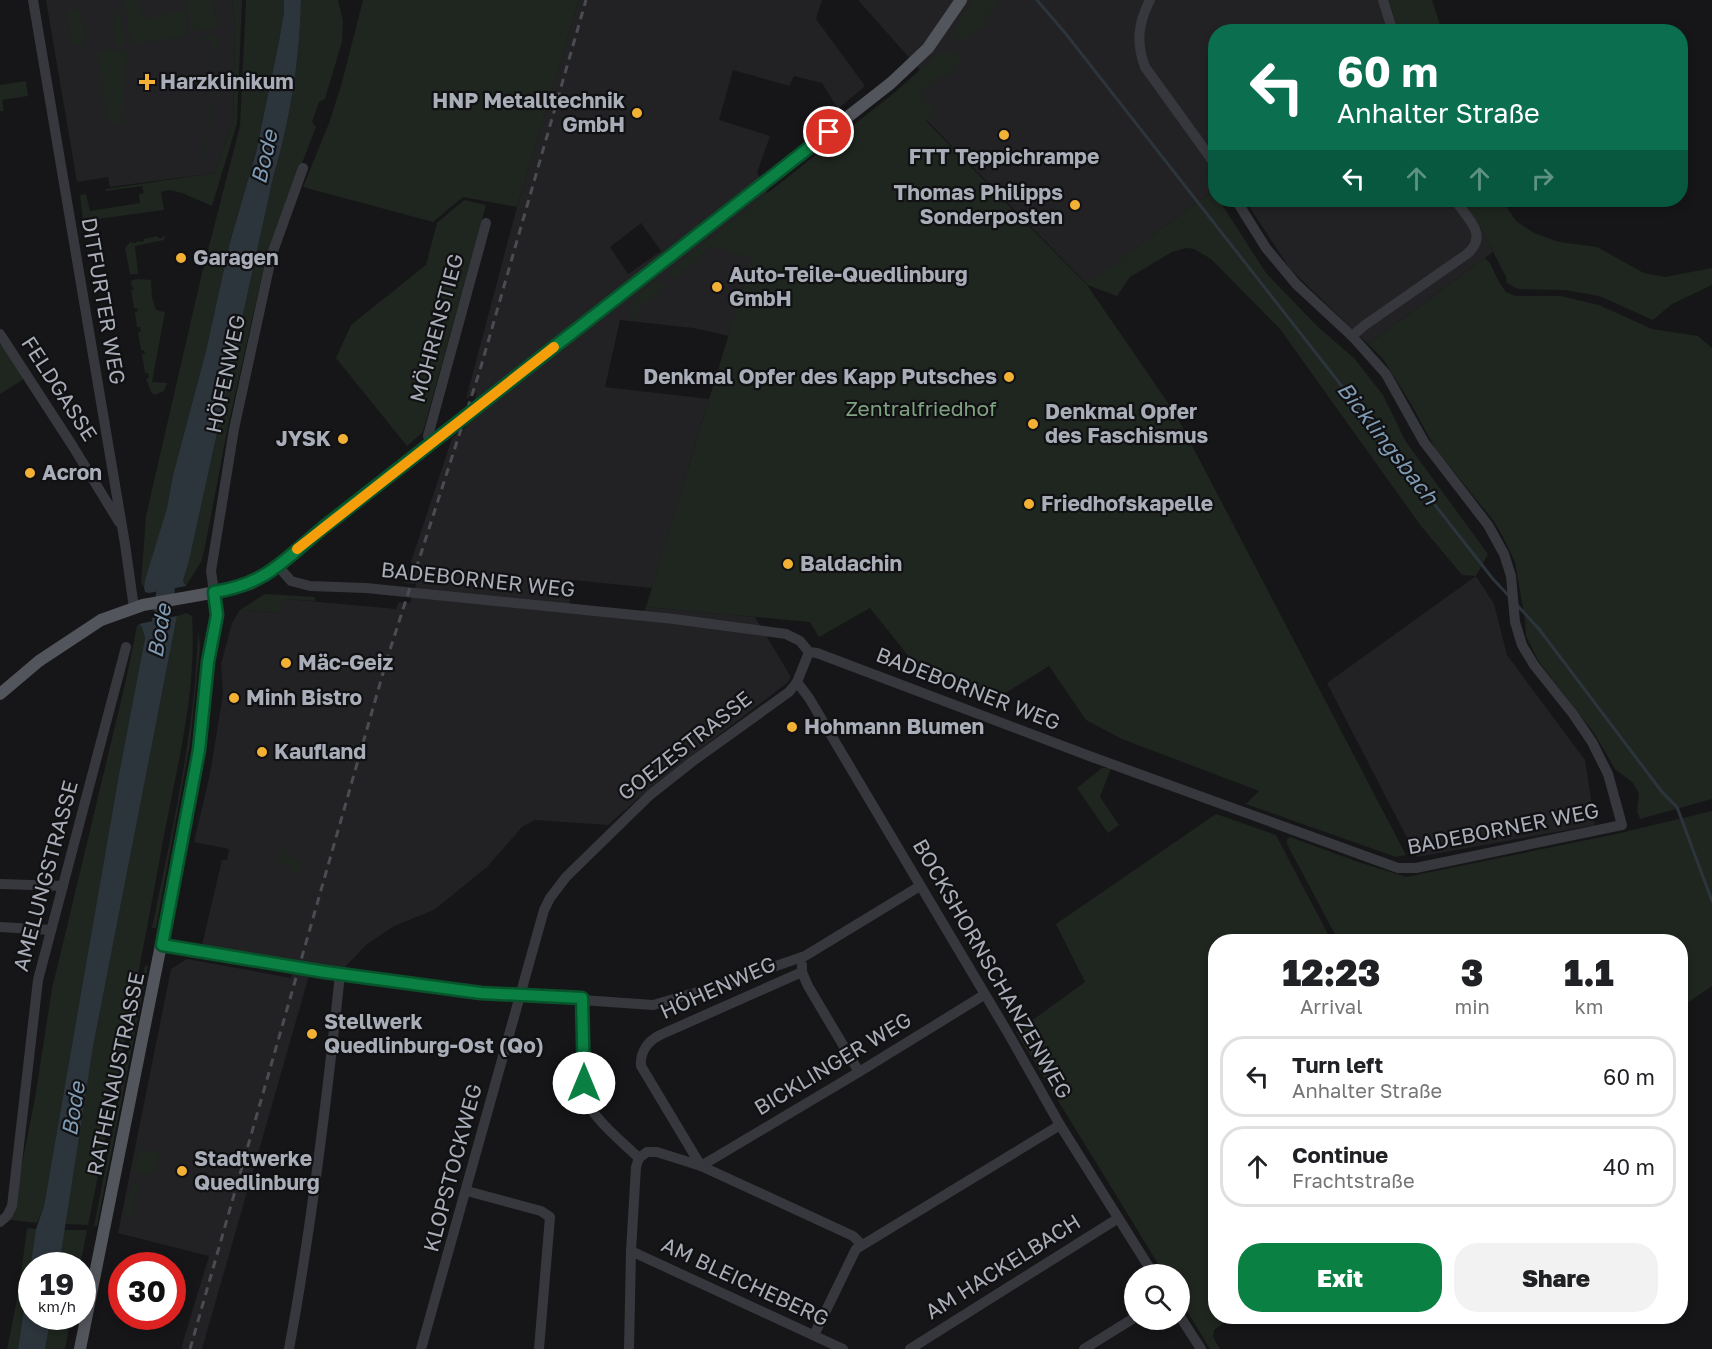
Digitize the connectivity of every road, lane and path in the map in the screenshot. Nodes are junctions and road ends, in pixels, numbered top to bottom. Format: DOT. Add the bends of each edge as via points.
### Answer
graph roads {
  1 [pos="33,0"];
  2 [pos="961,0"];
  3 [pos="1150,0"];
  4 [pos="1383,0"];
  5 [pos="1390,24"];
  6 [pos="1208,154"];
  7 [pos="303,168"];
  8 [pos="1240,207"];
  9 [pos="1459,207"];
  10 [pos="486,223"];
  11 [pos="0,334"];
  12 [pos="1352,336"];
  13 [pos="431,444"];
  14 [pos="122,528"];
  15 [pos="278,566"];
  16 [pos="214,592"];
  17 [pos="138,607"];
  18 [pos="126,647"];
  19 [pos="809,652"];
  20 [pos="797,682"];
  21 [pos="0,694"];
  22 [pos="0,884"];
  23 [pos="63,886"];
  24 [pos="920,886"];
  25 [pos="0,927"];
  26 [pos="51,930"];
  27 [pos="162,945"];
  28 [pos="805,956"];
  29 [pos="802,972"];
  30 [pos="339,974"];
  31 [pos="984,995"];
  32 [pos="520,996"];
  33 [pos="582,998"];
  34 [pos="859,1072"];
  35 [pos="1060,1125"];
  36 [pos="639,1158"];
  37 [pos="701,1166"];
  38 [pos="467,1191"];
  39 [pos="1117,1219"];
  40 [pos="0,1222"];
  41 [pos="862,1245"];
  42 [pos="631,1251"];
  43 [pos="1147,1264"];
  44 [pos="1124,1324"];
  45 [pos="1189,1330"];
  46 [pos="814,1335"];
  47 [pos="80,1349"];
  48 [pos="289,1349"];
  49 [pos="422,1349"];
  50 [pos="539,1349"];
  51 [pos="629,1349"];
  52 [pos="843,1349"];
  53 [pos="910,1349"];
  54 [pos="1084,1349"];
  55 [pos="1201,1349"];
  1 -- 14 [label="street, DITFURTER WEG"];
  2 -- 13 [label="main road" via="928,48 891,83"];
  3 -- 6 [label="street" via="1139,31 1145,67"];
  4 -- 5 [label="street"];
  7 -- 16 [label="street, HÖFENWEG" via="272,254 234,429 211,571"];
  8 -- 12 [label="street" via="1279,264"];
  9 -- 12 [label="street" via="1477,235 1475,246"];
  10 -- 13 [label="street, MÖHRENSTIEG" via="428,436"];
  11 -- 14 [label="street, FELDGASSE"];
  12 -- 19 [label="street, BADEBORNER WEG" via="1386,374 1429,450 1488,525 1511,576 1522,645 1592,742 1608,774 1622,825 1416,868 1398,868"];
  13 -- 15 [label="main road"];
  14 -- 17 [label="street, DITFURTER WEG"];
  15 -- 16 [label="main road" via="250,584"];
  15 -- 19 [label="street, BADEBORNER WEG" via="291,581 310,586 366,588 693,621 786,634 800,641"];
  16 -- 17 [label="main road"];
  16 -- 27 [label="main road, RATHENAUSTRASSE" via="217,615 199,750"];
  17 -- 21 [label="main road" via="87,628"];
  18 -- 23 [label="street, AMELUNGSTRASSE"];
  19 -- 20 [label="street, GOEZESTRASSE"];
  20 -- 24 [label="street, BOCKSHORNSCHANZENWEG"];
  20 -- 32 [label="street, GOEZESTRASSE" via="789,692 650,795 566,878 544,910"];
  22 -- 23 [label="street"];
  23 -- 26 [label="street, AMELUNGSTRASSE"];
  24 -- 28 [label="street"];
  24 -- 31 [label="street, BOCKSHORNSCHANZENWEG"];
  25 -- 26 [label="street"];
  26 -- 40 [label="street, AMELUNGSTRASSE" via="38,980 12,1206"];
  27 -- 30 [label="street"];
  27 -- 47 [label="main road, RATHENAUSTRASSE"];
  28 -- 29 [label="street"];
  28 -- 33 [label="street" via="660,1004"];
  29 -- 34 [label="street"];
  29 -- 37 [label="street, HÖHENWEG" via="660,1035 645,1049 641,1066"];
  30 -- 32 [label="street"];
  30 -- 48 [label="street" via="328,1087"];
  31 -- 34 [label="street, BICKLINGER WEG"];
  31 -- 35 [label="street, BOCKSHORNSCHANZENWEG"];
  32 -- 33 [label="street"];
  32 -- 38 [label="street, KLOPSTOCKWEG"];
  33 -- 36 [label="street" via="586,1100"];
  34 -- 37 [label="street, BICKLINGER WEG"];
  35 -- 39 [label="street, BOCKSHORNSCHANZENWEG"];
  35 -- 41 [label="street"];
  36 -- 37 [label="street" via="647,1152 657,1152"];
  36 -- 42 [label="street"];
  37 -- 41 [label="street" via="853,1236"];
  38 -- 49 [label="street, KLOPSTOCKWEG"];
  38 -- 50 [label="street" via="541,1211 550,1217"];
  39 -- 43 [label="street, BOCKSHORNSCHANZENWEG"];
  39 -- 53 [label="street, AM HACKELBACH"];
  41 -- 46 [label="street" via="854,1252"];
  42 -- 46 [label="street, AM BLEICHEBERG"];
  42 -- 51 [label="street"];
  44 -- 54 [label="street"];
  45 -- 55 [label="street"];
  46 -- 52 [label="street, AM BLEICHEBERG"];
}
